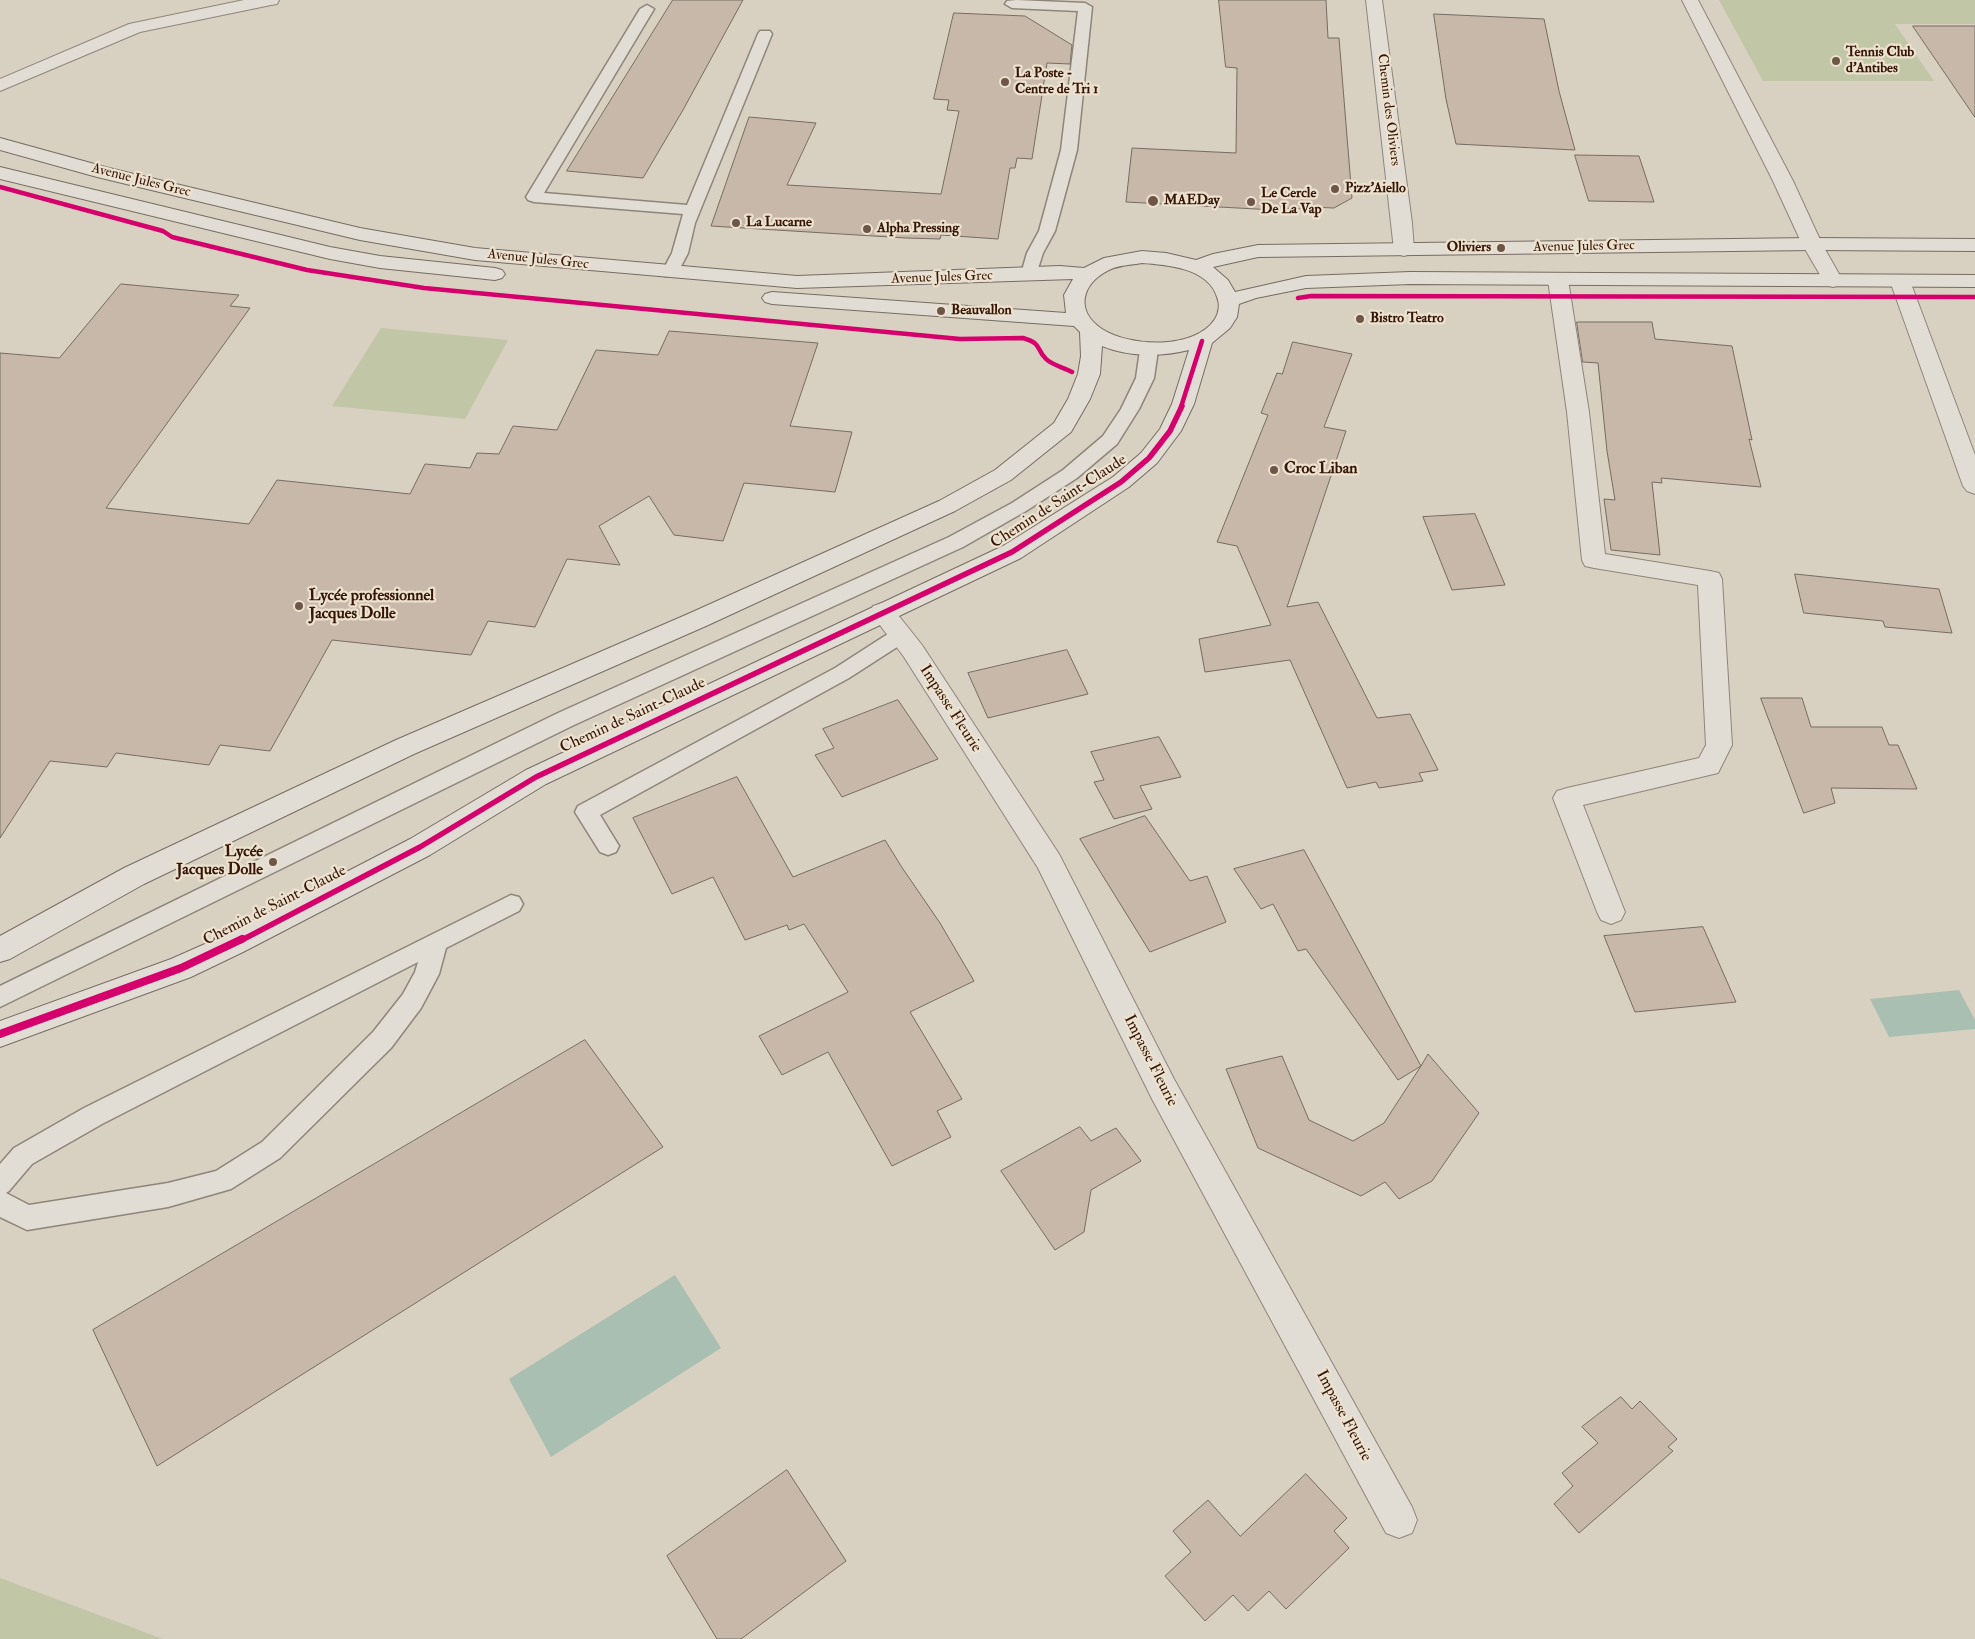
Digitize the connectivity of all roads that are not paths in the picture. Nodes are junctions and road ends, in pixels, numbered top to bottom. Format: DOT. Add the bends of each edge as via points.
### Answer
graph roads {
  1 [pos="270,0"];
  2 [pos="1374,0"];
  3 [pos="1690,0"];
  4 [pos="1012,4"];
  5 [pos="646,9"];
  6 [pos="765,34"];
  7 [pos="0,86"];
  8 [pos="0,144"];
  9 [pos="0,173"];
  10 [pos="692,210"];
  11 [pos="1812,244"];
  12 [pos="1975,245"];
  13 [pos="1404,250"];
  14 [pos="1196,267"];
  15 [pos="670,272"];
  16 [pos="1029,274"];
  17 [pos="1087,274"];
  18 [pos="1558,280"];
  19 [pos="1833,281"];
  20 [pos="1900,281"];
  21 [pos="1975,282"];
  22 [pos="1229,301"];
  23 [pos="1085,326"];
  24 [pos="1202,340"];
  25 [pos="1149,350"];
  26 [pos="1975,486"];
  27 [pos="891,624"];
  28 [pos="608,846"];
  29 [pos="511,904"];
  30 [pos="1611,912"];
  31 [pos="435,944"];
  32 [pos="0,950"];
  33 [pos="0,997"];
  34 [pos="0,1034"];
  35 [pos="0,1183"];
  36 [pos="0,1203"];
  37 [pos="1400,1520"];
  1 -- 7 [label="street" via="135,28"];
  2 -- 13 [label="street, Chemin des Oliviers"];
  3 -- 11 [label="street" via="1784,181"];
  4 -- 16 [label="lane" via="1085,7 1069,150 1048,231 1035,253"];
  5 -- 10 [label="lane" via="534,197"];
  6 -- 10 [label="lane"];
  8 -- 15 [label="street, Avenue Jules Grec" via="104,173 360,234 475,254"];
  9 -- 23 [label="street, Avenue Jules Grec" via="321,251 380,262"];
  10 -- 15 [label="lane" via="680,253"];
  11 -- 12 [label="street, Avenue Jules Grec"];
  11 -- 13 [label="street, Avenue Jules Grec"];
  11 -- 19 [label="street"];
  13 -- 14 [label="street, Avenue Jules Grec" via="1258,251 1213,260"];
  14 -- 17 [label="street" via="1164,258 1142,257 1102,265"];
  14 -- 22 [label="street" via="1224,288"];
  15 -- 16 [label="street, Avenue Jules Grec" via="797,282"];
  16 -- 17 [label="street, Avenue Jules Grec"];
  17 -- 23 [label="street" via="1076,288 1073,304"];
  18 -- 19 [label="street, Avenue Jules Grec"];
  18 -- 22 [label="street, Avenue Jules Grec" via="1410,278 1306,282"];
  18 -- 30 [label="street" via="1578,412 1594,560 1710,579 1718,746 1709,766 1567,798"];
  19 -- 20 [label="street, Avenue Jules Grec"];
  20 -- 21 [label="street, Avenue Jules Grec"];
  20 -- 26 [label="street"];
  22 -- 24 [label="street" via="1228,316 1218,330"];
  23 -- 25 [label="street" via="1120,344"];
  23 -- 32 [label="street" via="1092,356 1079,399 1063,427 1003,475 912,523 378,760 134,876"];
  24 -- 25 [label="street" via="1177,348"];
  24 -- 27 [label="street, Chemin de Saint-Claude" via="1183,404 1170,431 1149,458 1121,482"];
  25 -- 33 [label="lane, Chemin de Saint-Claude" via="1145,378 1110,440 1070,474 1019,507 956,542 566,719"];
  27 -- 28 [label="lane" via="842,673 586,812"];
  27 -- 34 [label="street, Chemin de Saint-Claude" via="536,777 420,847 234,944 181,968"];
  27 -- 37 [label="street, Impasse Fleurie" via="913,651 1049,862 1163,1089"];
  29 -- 31 [label="lane"];
  31 -- 35 [label="lane" via="93,1116 22,1156"];
  31 -- 36 [label="lane" via="427,974 412,1001 382,1040 271,1150 222,1181 168,1195 27,1218"];
}
